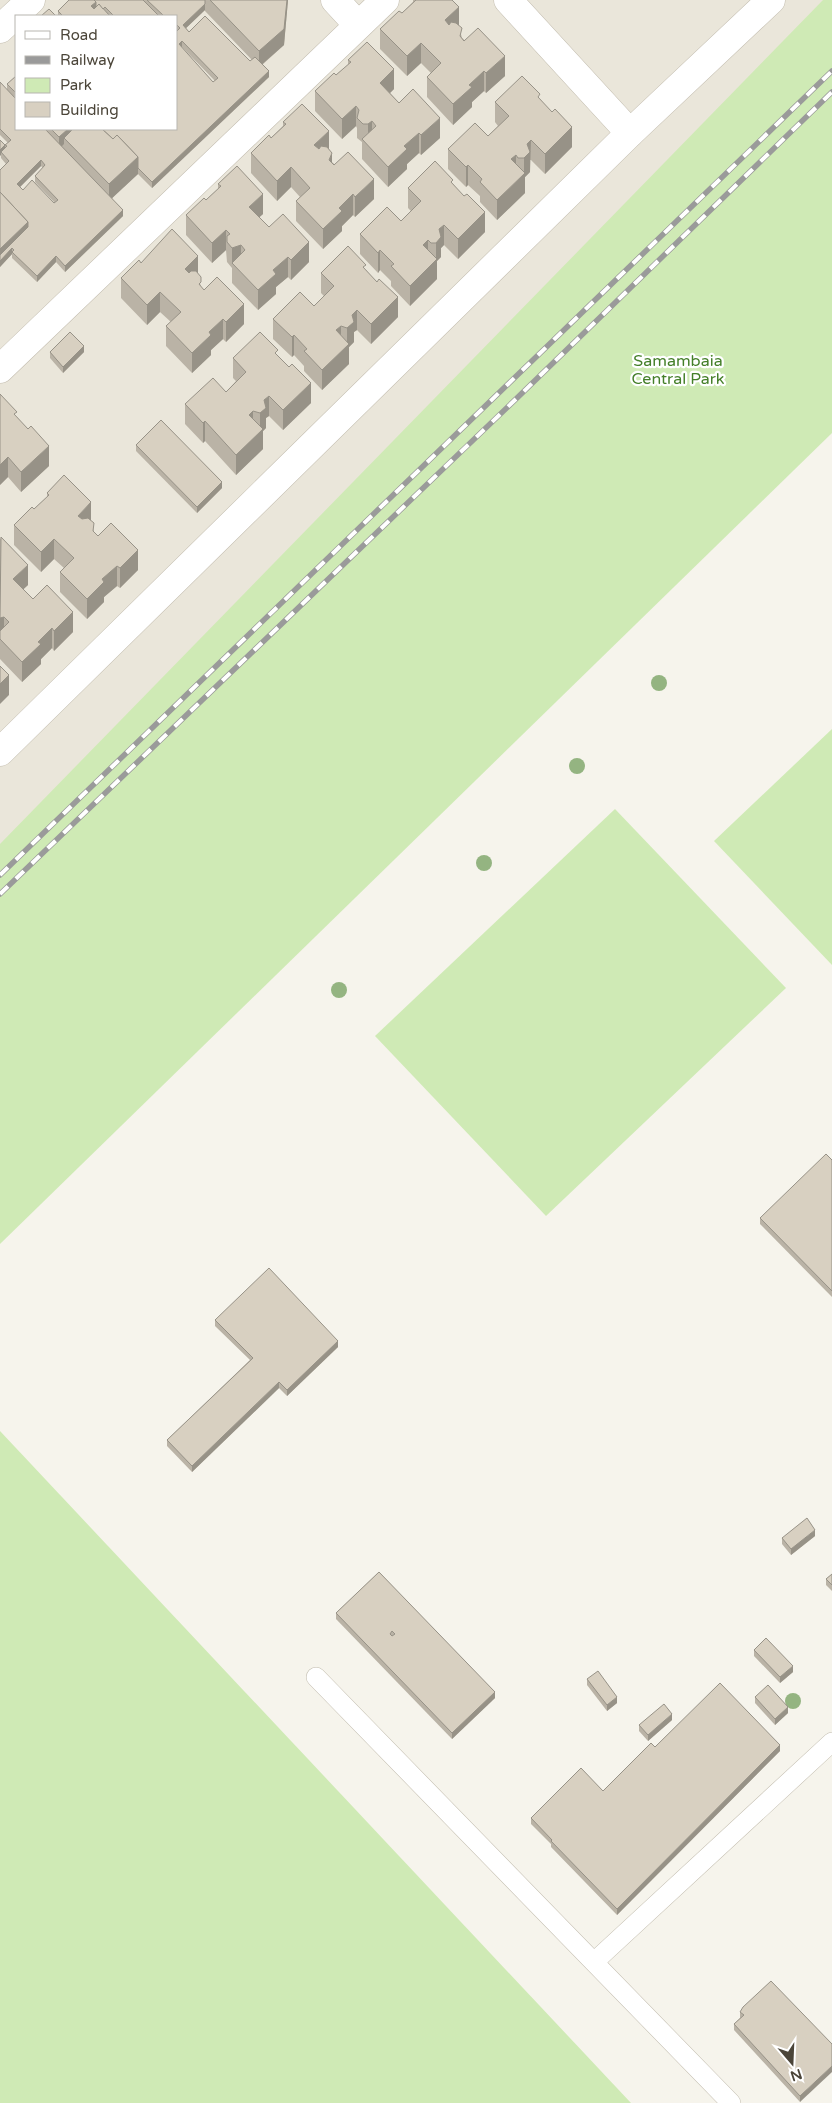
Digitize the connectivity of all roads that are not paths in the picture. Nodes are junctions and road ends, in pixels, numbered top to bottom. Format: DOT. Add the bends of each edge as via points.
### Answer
graph roads {
  1 [pos="31,0"];
  2 [pos="335,0"];
  3 [pos="385,0"];
  4 [pos="508,0"];
  5 [pos="771,0"];
  6 [pos="358,25"];
  7 [pos="0,29"];
  8 [pos="630,133"];
  9 [pos="1,367"];
  10 [pos="0,752"];
  11 [pos="316,1677"];
  12 [pos="832,1742"];
  13 [pos="594,1962"];
  14 [pos="731,2103"];
  1 -- 7 [label="street"];
  2 -- 6 [label="street"];
  3 -- 6 [label="street"];
  4 -- 8 [label="street"];
  5 -- 8 [label="street"];
  6 -- 9 [label="street"];
  8 -- 10 [label="street"];
  11 -- 13 [label="lane"];
  12 -- 13 [label="lane"];
  13 -- 14 [label="lane"];
}
